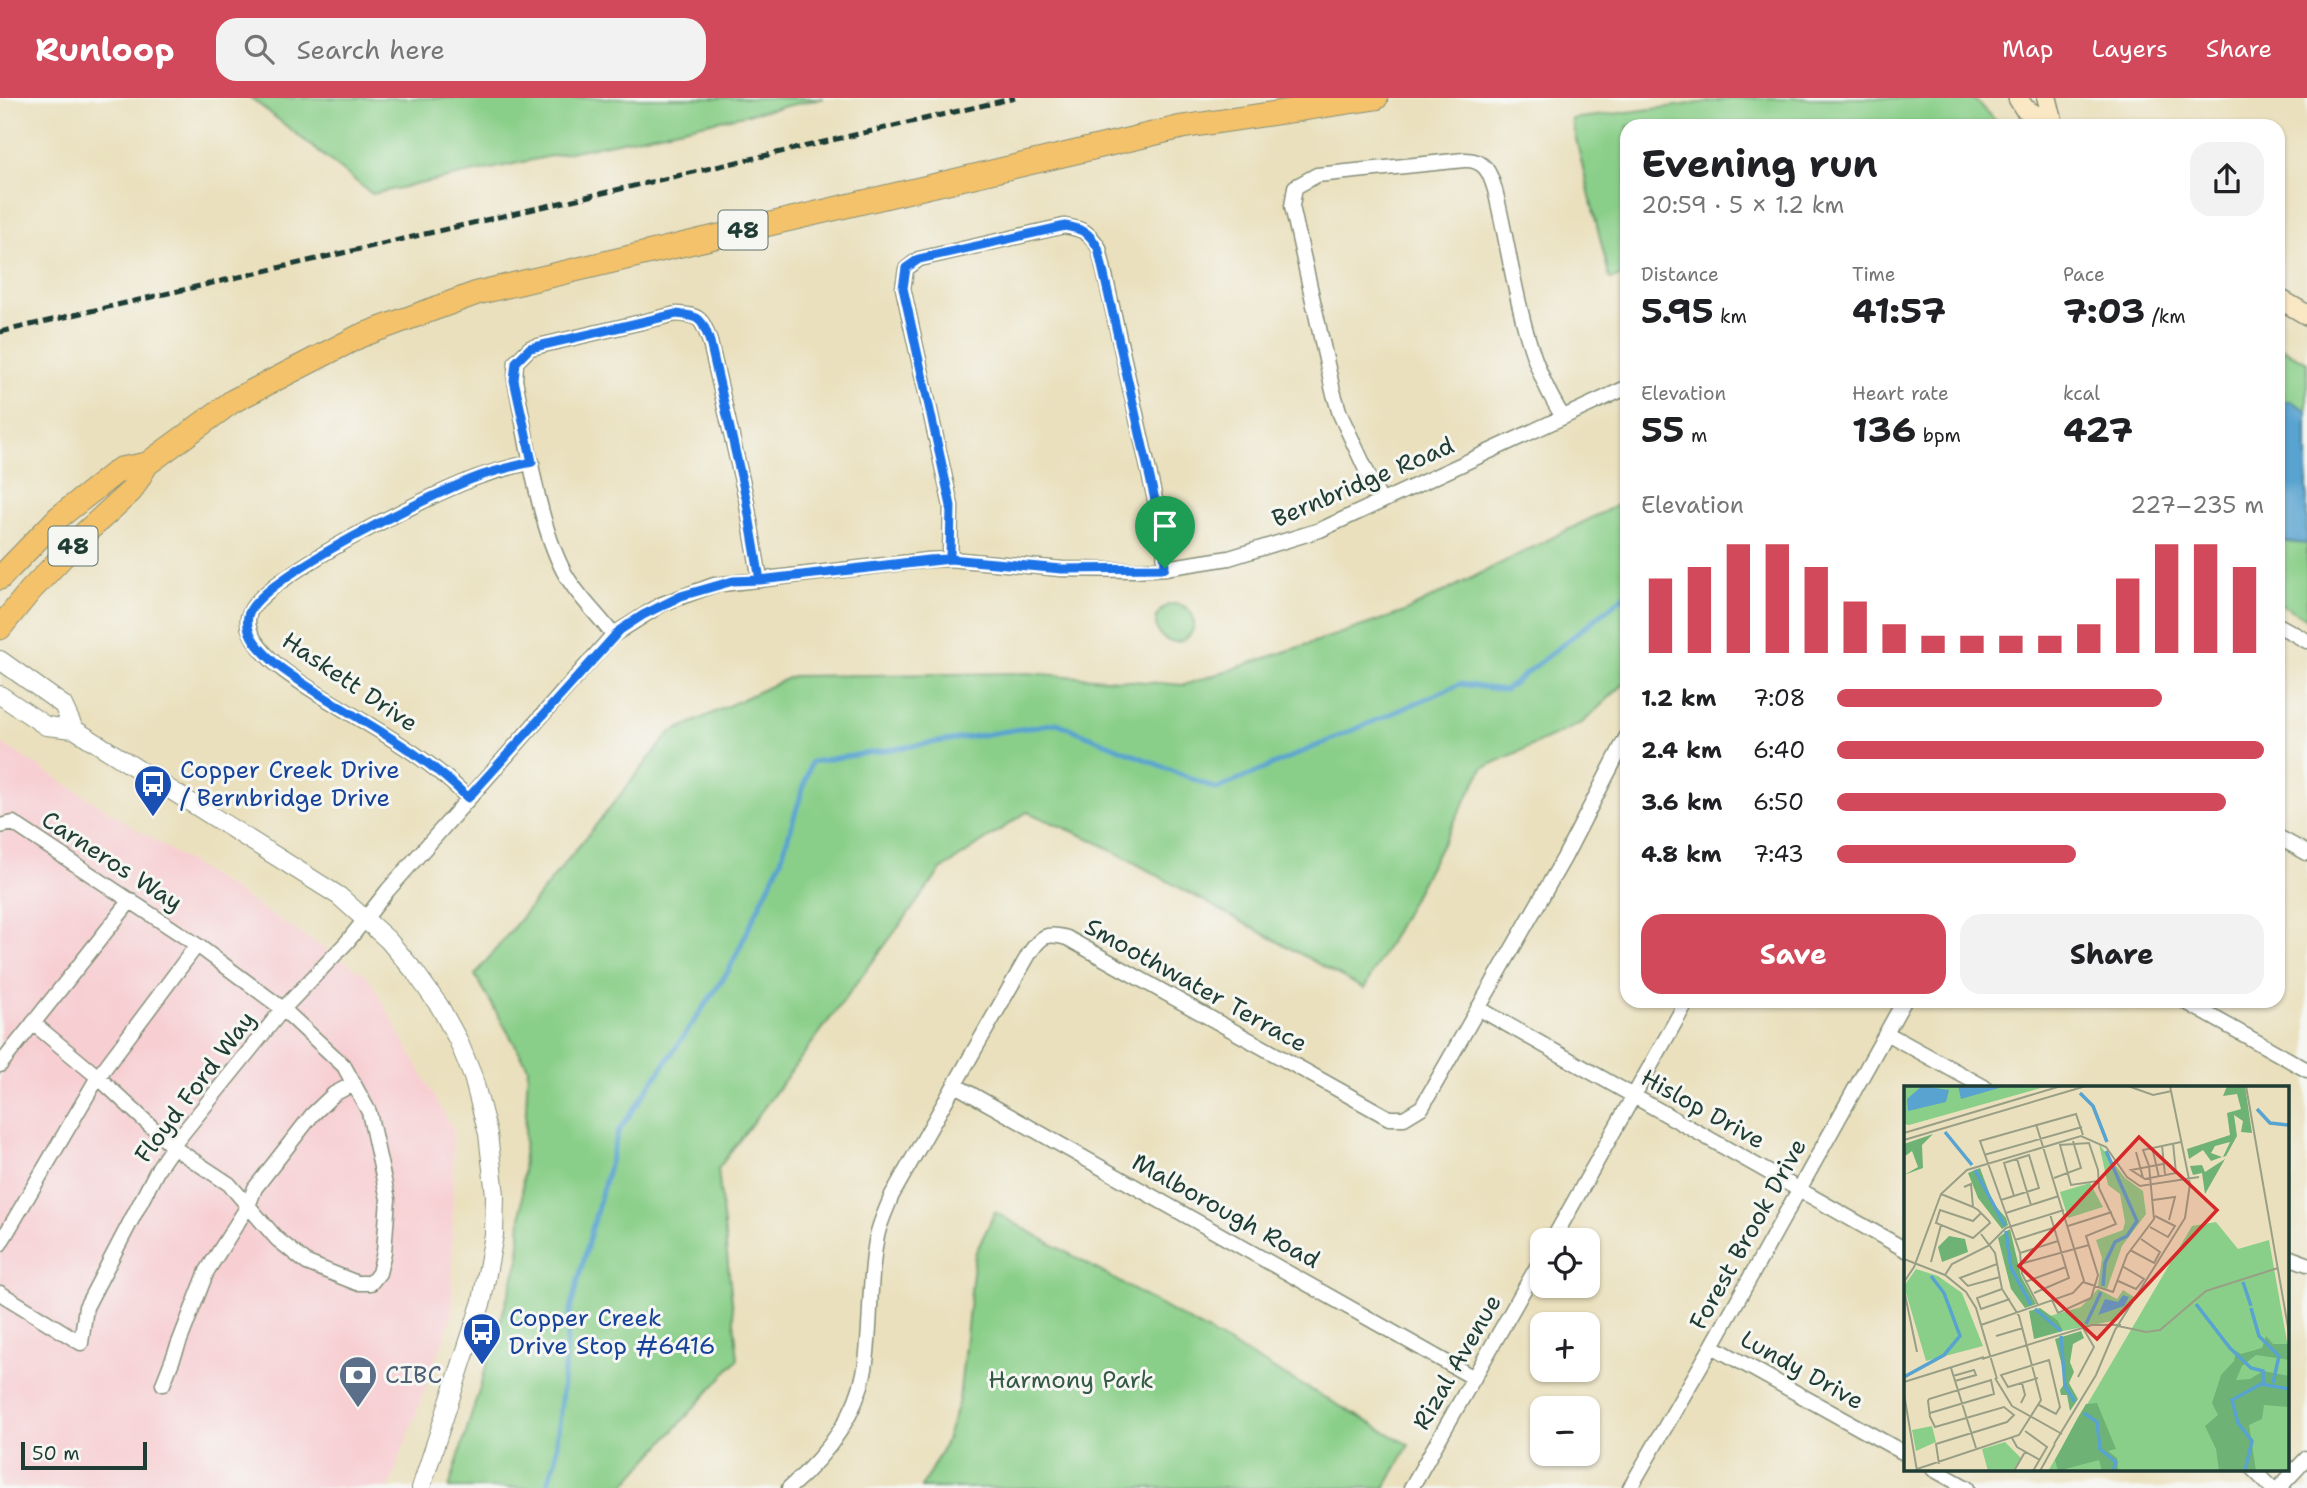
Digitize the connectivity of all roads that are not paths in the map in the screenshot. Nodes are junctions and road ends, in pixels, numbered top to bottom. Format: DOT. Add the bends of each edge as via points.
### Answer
graph roads {
  1 [pos="1376,98"];
  2 [pos="2018,98"];
  3 [pos="2048,98"];
  4 [pos="2042,119"];
  5 [pos="2052,119"];
  6 [pos="2285,302"];
  7 [pos="2307,315"];
  8 [pos="1620,391"];
  9 [pos="1563,416"];
  10 [pos="532,462"];
  11 [pos="147,464"];
  12 [pos="1381,502"];
  13 [pos="950,559"];
  14 [pos="1165,568"];
  15 [pos="0,578"];
  16 [pos="760,580"];
  17 [pos="0,628"];
  18 [pos="2285,629"];
  19 [pos="613,635"];
  20 [pos="2307,641"];
  21 [pos="0,660"];
  22 [pos="0,695"];
  23 [pos="74,729"];
  24 [pos="1620,750"];
  25 [pos="468,798"];
  26 [pos="0,826"];
  27 [pos="2285,841"];
  28 [pos="2307,853"];
  29 [pos="131,900"];
  30 [pos="364,919"];
  31 [pos="197,945"];
  32 [pos="1478,1008"];
  33 [pos="1683,1008"];
  34 [pos="1900,1008"];
  35 [pos="2196,1008"];
  36 [pos="283,1009"];
  37 [pos="33,1023"];
  38 [pos="1886,1033"];
  39 [pos="0,1065"];
  40 [pos="2307,1070"];
  41 [pos="98,1077"];
  42 [pos="353,1084"];
  43 [pos="955,1085"];
  44 [pos="1982,1086"];
  45 [pos="1633,1096"];
  46 [pos="173,1146"];
  47 [pos="1799,1189"];
  48 [pos="248,1206"];
  49 [pos="1559,1228"];
  50 [pos="0,1244"];
  51 [pos="1904,1249"];
  52 [pos="2290,1257"];
  53 [pos="2307,1264"];
  54 [pos="1530,1279"];
  55 [pos="0,1293"];
  56 [pos="1712,1346"];
  57 [pos="1474,1377"];
  58 [pos="163,1384"];
  59 [pos="1904,1453"];
  60 [pos="2307,1458"];
  61 [pos="1935,1470"];
  62 [pos="2254,1470"];
  63 [pos="421,1488"];
  64 [pos="789,1488"];
  65 [pos="1411,1488"];
  66 [pos="1630,1488"];
  67 [pos="1967,1488"];
  68 [pos="2272,1488"];
  69 [pos="2279,1488"];
  1 -- 11 [label="main road, 48" via="1182,127 477,293 360,336 233,401"];
  2 -- 4 [label="main road" via="2024,108"];
  3 -- 5 [label="main road"];
  6 -- 7 [label="main road"];
  8 -- 9 [label="street, Bernbridge Road"];
  9 -- 12 [label="street, Bernbridge Road"];
  9 -- 12 [label="street" via="1529,347 1495,190 1480,162 1317,174 1306,179 1295,187 1292,206 1333,391"];
  10 -- 16 [label="street" via="514,380 516,362 530,348 676,314 692,315 703,322 710,342"];
  10 -- 19 [label="street" via="563,569"];
  10 -- 25 [label="street, Haskett Drive" via="431,496 373,526 270,590 248,617 255,640 277,665 420,757"];
  11 -- 15 [label="main road, 48" via="120,468 59,517"];
  11 -- 17 [label="main road, 48" via="131,491 85,533"];
  12 -- 14 [label="street, Bernbridge Road" via="1266,548"];
  13 -- 14 [label="street, Bernbridge Road" via="1062,569"];
  13 -- 14 [label="street" via="951,506 903,288 906,268 919,259 1065,226 1090,233 1098,248 1164,540"];
  13 -- 16 [label="street, Bernbridge Road"];
  16 -- 19 [label="street, Bernbridge Road" via="733,581 681,596"];
  18 -- 20 [label="street"];
  19 -- 25 [label="street, Bernbridge Road"];
  21 -- 23 [label="street" via="63,705"];
  22 -- 23 [label="street" via="46,726"];
  23 -- 30 [label="street" via="339,896"];
  24 -- 32 [label="street, Smoothwater Terrace"];
  25 -- 30 [label="street, Bernbridge Road"];
  26 -- 29 [label="street, Carneros Way" via="13,823"];
  27 -- 28 [label="street"];
  29 -- 31 [label="street, Carneros Way"];
  29 -- 37 [label="street"];
  30 -- 36 [label="street, Floyd Ford Way"];
  30 -- 63 [label="street" via="415,972 454,1032 479,1096 494,1175 494,1235 486,1288"];
  31 -- 36 [label="street, Carneros Way"];
  31 -- 41 [label="street"];
  32 -- 43 [label="street, Smoothwater Terrace" via="1422,1107 1404,1118 1389,1118 1054,934 1035,944"];
  32 -- 45 [label="street, Hislop Drive"];
  33 -- 45 [label="street"];
  34 -- 38 [label="street, Forest Brook Drive"];
  35 -- 40 [label="street"];
  36 -- 42 [label="street, Carneros Way" via="344,1066"];
  36 -- 46 [label="street, Floyd Ford Way"];
  37 -- 39 [label="street"];
  37 -- 41 [label="street"];
  38 -- 44 [label="street"];
  38 -- 47 [label="street, Forest Brook Drive"];
  41 -- 46 [label="street"];
  41 -- 50 [label="street"];
  42 -- 48 [label="street" via="312,1115 255,1188"];
  42 -- 48 [label="street, Carneros Way" via="369,1112 388,1199 384,1252 379,1273 371,1283 357,1283 307,1263 277,1239"];
  43 -- 57 [label="street, Malborough Road"];
  43 -- 64 [label="street, Smoothwater Terrace" via="892,1195 878,1233 865,1369 852,1409 824,1455"];
  45 -- 47 [label="street, Hislop Drive"];
  45 -- 49 [label="street"];
  46 -- 48 [label="street" via="229,1184"];
  46 -- 55 [label="street, Floyd Ford Way" via="86,1307 81,1343"];
  47 -- 51 [label="street, Hislop Drive"];
  47 -- 56 [label="street, Forest Brook Drive"];
  48 -- 58 [label="street" via="207,1271"];
  52 -- 53 [label="street"];
  54 -- 57 [label="street, Rizal Avenue"];
  56 -- 59 [label="street, Lundy Drive"];
  56 -- 66 [label="street, Forest Brook Drive"];
  57 -- 65 [label="street, Rizal Avenue"];
  60 -- 69 [label="street"];
  61 -- 67 [label="street"];
  62 -- 68 [label="street"];
}
